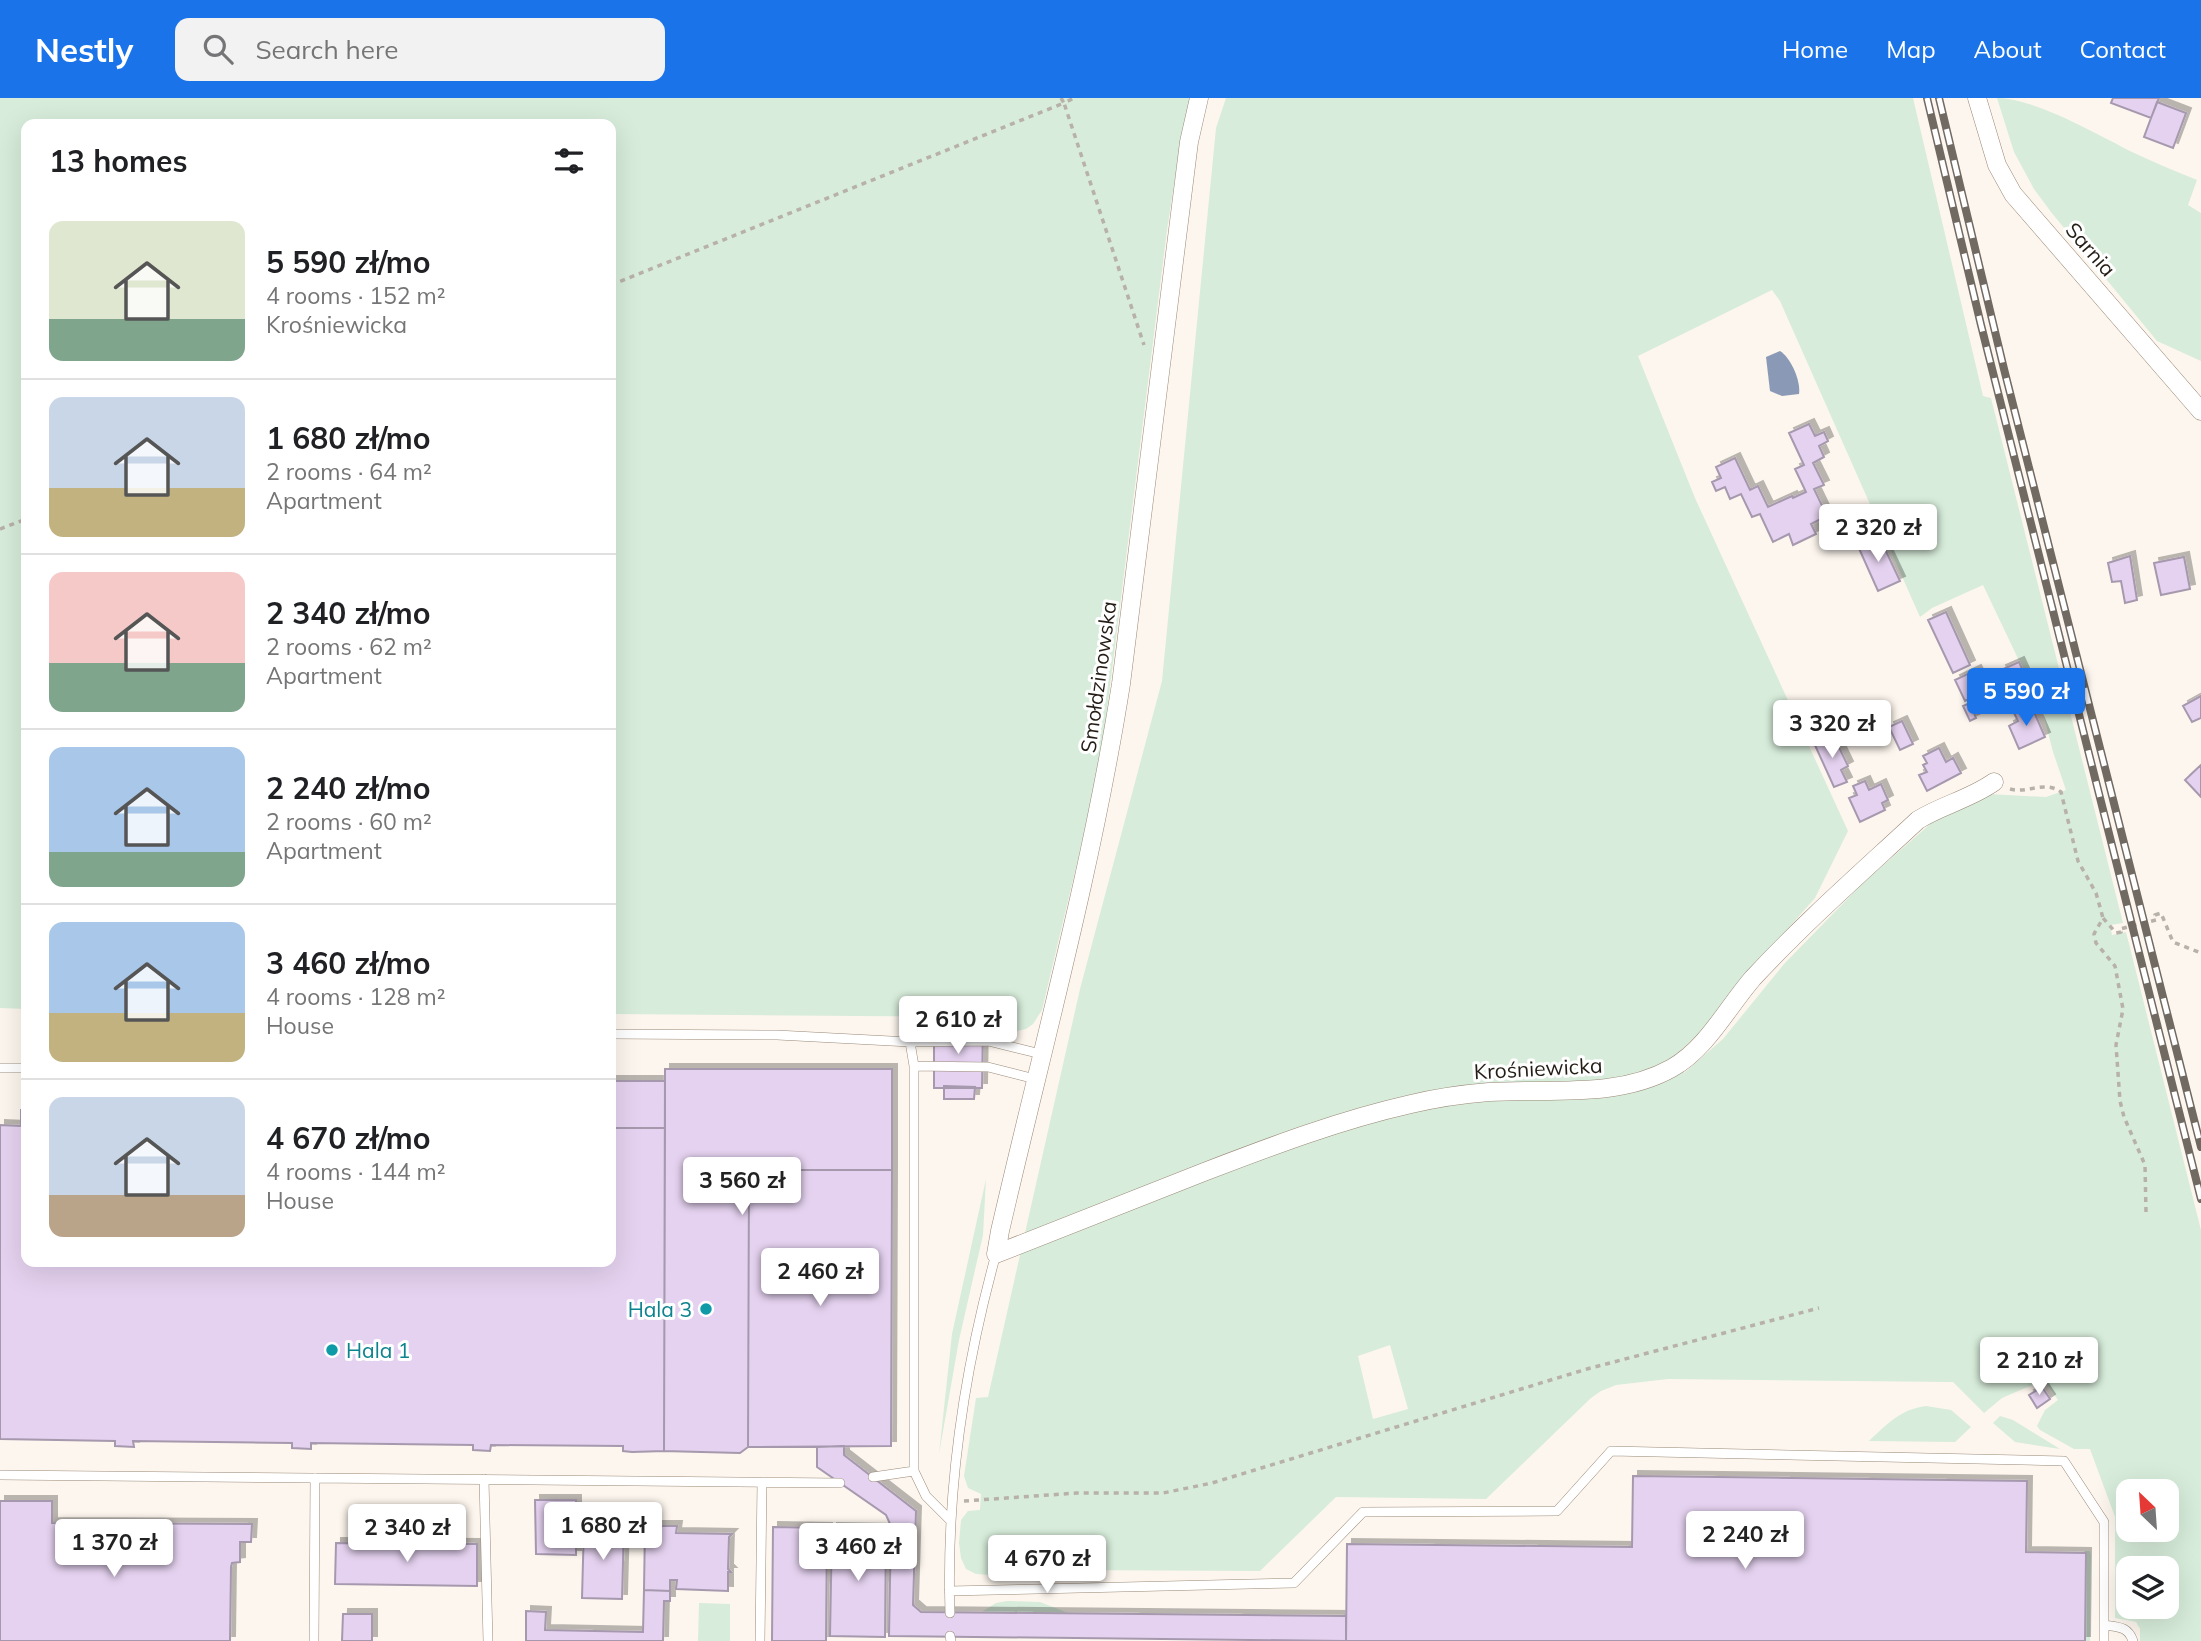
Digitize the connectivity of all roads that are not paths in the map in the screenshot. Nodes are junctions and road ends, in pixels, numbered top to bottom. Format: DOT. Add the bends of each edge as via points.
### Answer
graph roads {
  1 [pos="1199,98"];
  2 [pos="1977,98"];
  3 [pos="2201,411"];
  4 [pos="1994,782"];
  5 [pos="616,1034"];
  6 [pos="910,1042"];
  7 [pos="1041,1054"];
  8 [pos="914,1066"];
  9 [pos="0,1068"];
  10 [pos="21,1068"];
  11 [pos="1035,1079"];
  12 [pos="996,1254"];
  13 [pos="914,1471"];
  14 [pos="0,1475"];
  15 [pos="873,1477"];
  16 [pos="315,1478"];
  17 [pos="484,1479"];
  18 [pos="762,1482"];
  19 [pos="840,1483"];
  20 [pos="951,1521"];
  21 [pos="949,1591"];
  22 [pos="950,1613"];
  23 [pos="2104,1625"];
  24 [pos="314,1641"];
  25 [pos="488,1641"];
  26 [pos="760,1641"];
  27 [pos="2104,1641"];
  28 [pos="2133,1641"];
  1 -- 7 [label="street, Smołdzinowska" via="1189,142 1108,763"];
  2 -- 3 [label="street, Sarnia" via="1997,165 2013,194"];
  4 -- 12 [label="street, Krośniewicka" via="1919,820 1789,941 1688,1057 1671,1068 1624,1086 1487,1092 1340,1122"];
  5 -- 6 [label="lane"];
  6 -- 7 [label="lane" via="988,1041"];
  6 -- 8 [label="lane"];
  7 -- 11 [label="street, Smołdzinowska"];
  8 -- 11 [label="lane" via="988,1067"];
  8 -- 13 [label="lane"];
  9 -- 10 [label="lane"];
  11 -- 12 [label="street, Smołdzinowska"];
  12 -- 20 [label="lane" via="968,1381"];
  13 -- 15 [label="lane"];
  13 -- 20 [label="lane" via="926,1496"];
  14 -- 16 [label="lane"];
  16 -- 17 [label="lane"];
  16 -- 24 [label="lane"];
  17 -- 18 [label="lane"];
  17 -- 25 [label="lane"];
  18 -- 19 [label="lane"];
  18 -- 26 [label="lane"];
  20 -- 21 [label="lane"];
  21 -- 22 [label="lane"];
  21 -- 23 [label="lane" via="1294,1583 1363,1511 1557,1511 1611,1451 2064,1461 2104,1522"];
  23 -- 27 [label="lane"];
  23 -- 28 [label="lane" via="2123,1627"];
}
